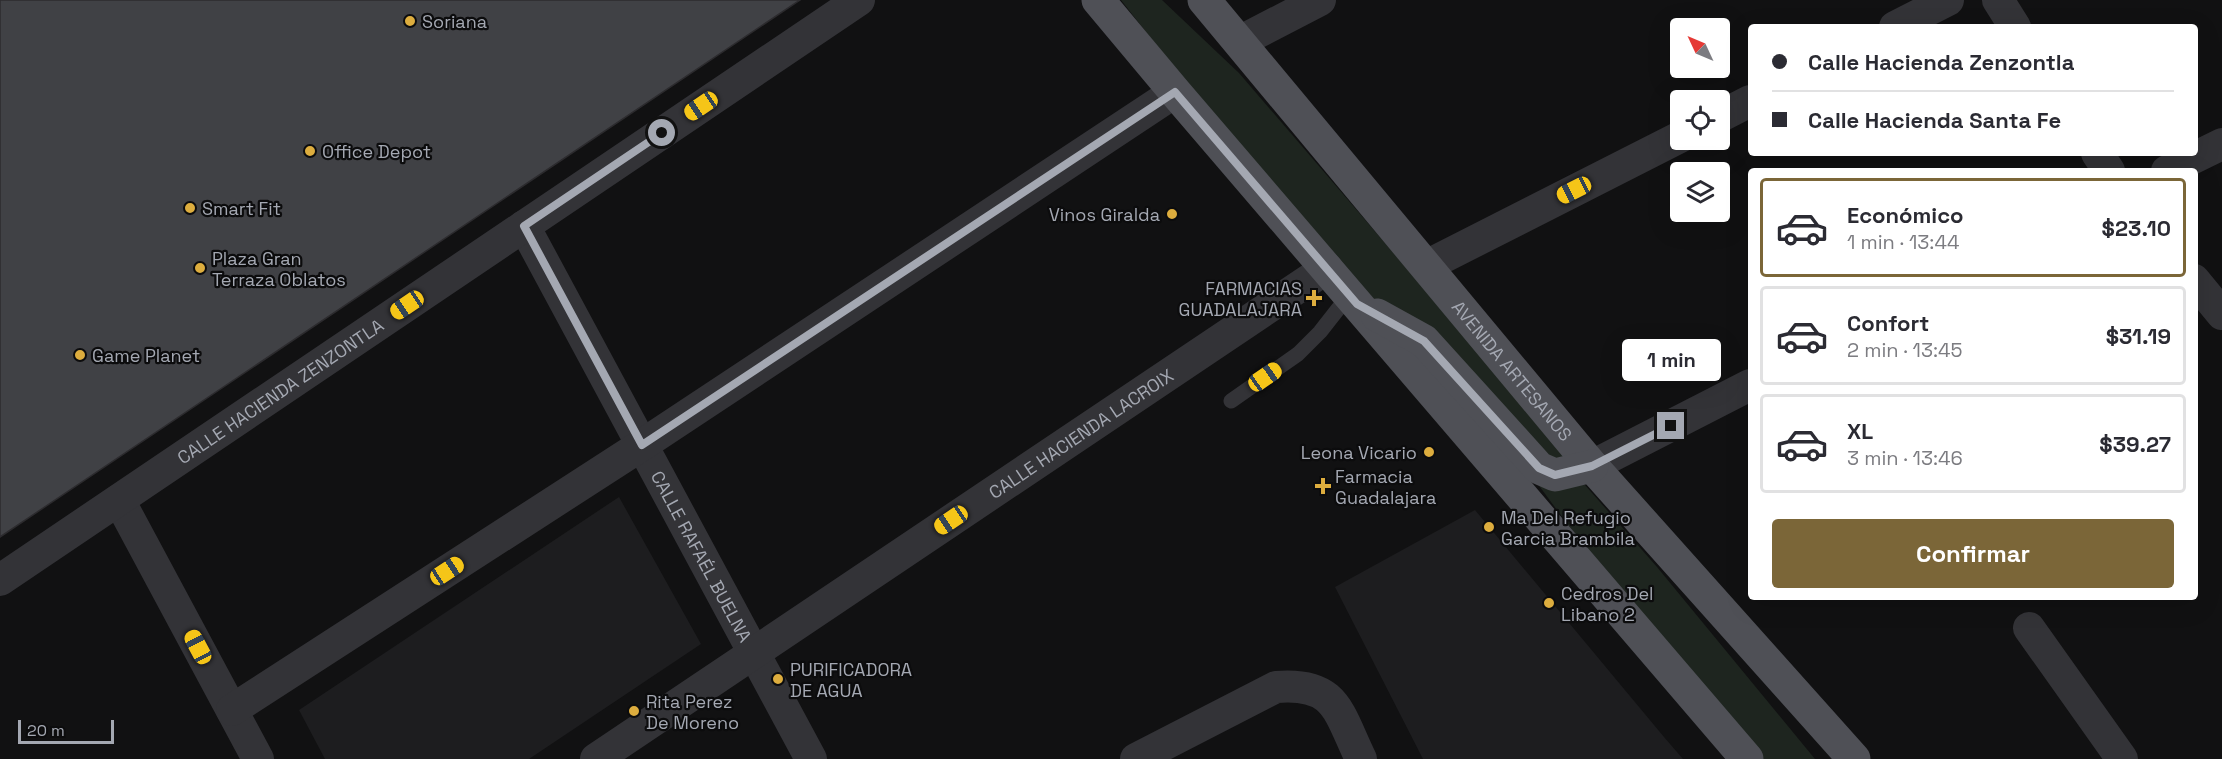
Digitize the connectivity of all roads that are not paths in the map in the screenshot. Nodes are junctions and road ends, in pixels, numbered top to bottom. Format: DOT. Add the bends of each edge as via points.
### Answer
graph roads {
  1 [pos="859,0"];
  2 [pos="1098,0"];
  3 [pos="1204,0"];
  4 [pos="1320,0"];
  5 [pos="1948,0"];
  6 [pos="1998,0"];
  7 [pos="1901,24"];
  8 [pos="2013,24"];
  9 [pos="1239,42"];
  10 [pos="1175,92"];
  11 [pos="1748,102"];
  12 [pos="1730,111"];
  13 [pos="1670,142"];
  14 [pos="2222,144"];
  15 [pos="2198,156"];
  16 [pos="2198,156"];
  17 [pos="2173,168"];
  18 [pos="524,226"];
  19 [pos="1426,266"];
  20 [pos="1327,268"];
  21 [pos="2198,285"];
  22 [pos="1353,299"];
  23 [pos="2222,314"];
  24 [pos="1748,386"];
  25 [pos="1231,401"];
  26 [pos="642,445"];
  27 [pos="1592,466"];
  28 [pos="119,500"];
  29 [pos="0,580"];
  30 [pos="2029,628"];
  31 [pos="754,653"];
  32 [pos="232,710"];
  33 [pos="258,759"];
  34 [pos="596,759"];
  35 [pos="811,759"];
  36 [pos="1136,759"];
  37 [pos="1361,759"];
  38 [pos="1747,759"];
  39 [pos="1854,759"];
  40 [pos="2122,759"];
  1 -- 18 [label="street, CALLE HACIENDA ZENZONTLA"];
  2 -- 10 [label="main road"];
  3 -- 9 [label="main road, AVENIDA ARTESANOS"];
  4 -- 9 [label="street"];
  5 -- 7 [label="street"];
  6 -- 8 [label="street"];
  9 -- 19 [label="main road, AVENIDA ARTESANOS"];
  10 -- 20 [label="main road"];
  10 -- 26 [label="street"];
  11 -- 12 [label="street"];
  13 -- 19 [label="street"];
  14 -- 16 [label="street"];
  15 -- 17 [label="street"];
  18 -- 26 [label="street, CALLE RAFAÉL BUELNA"];
  18 -- 28 [label="street, CALLE HACIENDA ZENZONTLA"];
  19 -- 27 [label="main road, AVENIDA ARTESANOS"];
  20 -- 22 [label="main road"];
  20 -- 31 [label="street, CALLE HACIENDA LACROIX"];
  21 -- 23 [label="street"];
  22 -- 25 [label="lane" via="1298,354"];
  22 -- 27 [label="main road" via="1424,341 1539,468 1555,475"];
  22 -- 38 [label="main road"];
  24 -- 27 [label="street"];
  26 -- 31 [label="street, CALLE RAFAÉL BUELNA"];
  26 -- 32 [label="street"];
  27 -- 39 [label="main road, AVENIDA ARTESANOS"];
  28 -- 29 [label="street, CALLE HACIENDA ZENZONTLA"];
  28 -- 32 [label="street"];
  30 -- 40 [label="street"];
  31 -- 34 [label="street, CALLE HACIENDA LACROIX"];
  31 -- 35 [label="street, CALLE RAFAÉL BUELNA"];
  32 -- 33 [label="street"];
  36 -- 37 [label="street" via="1276,687 1293,686 1310,687 1334,704"];
}
